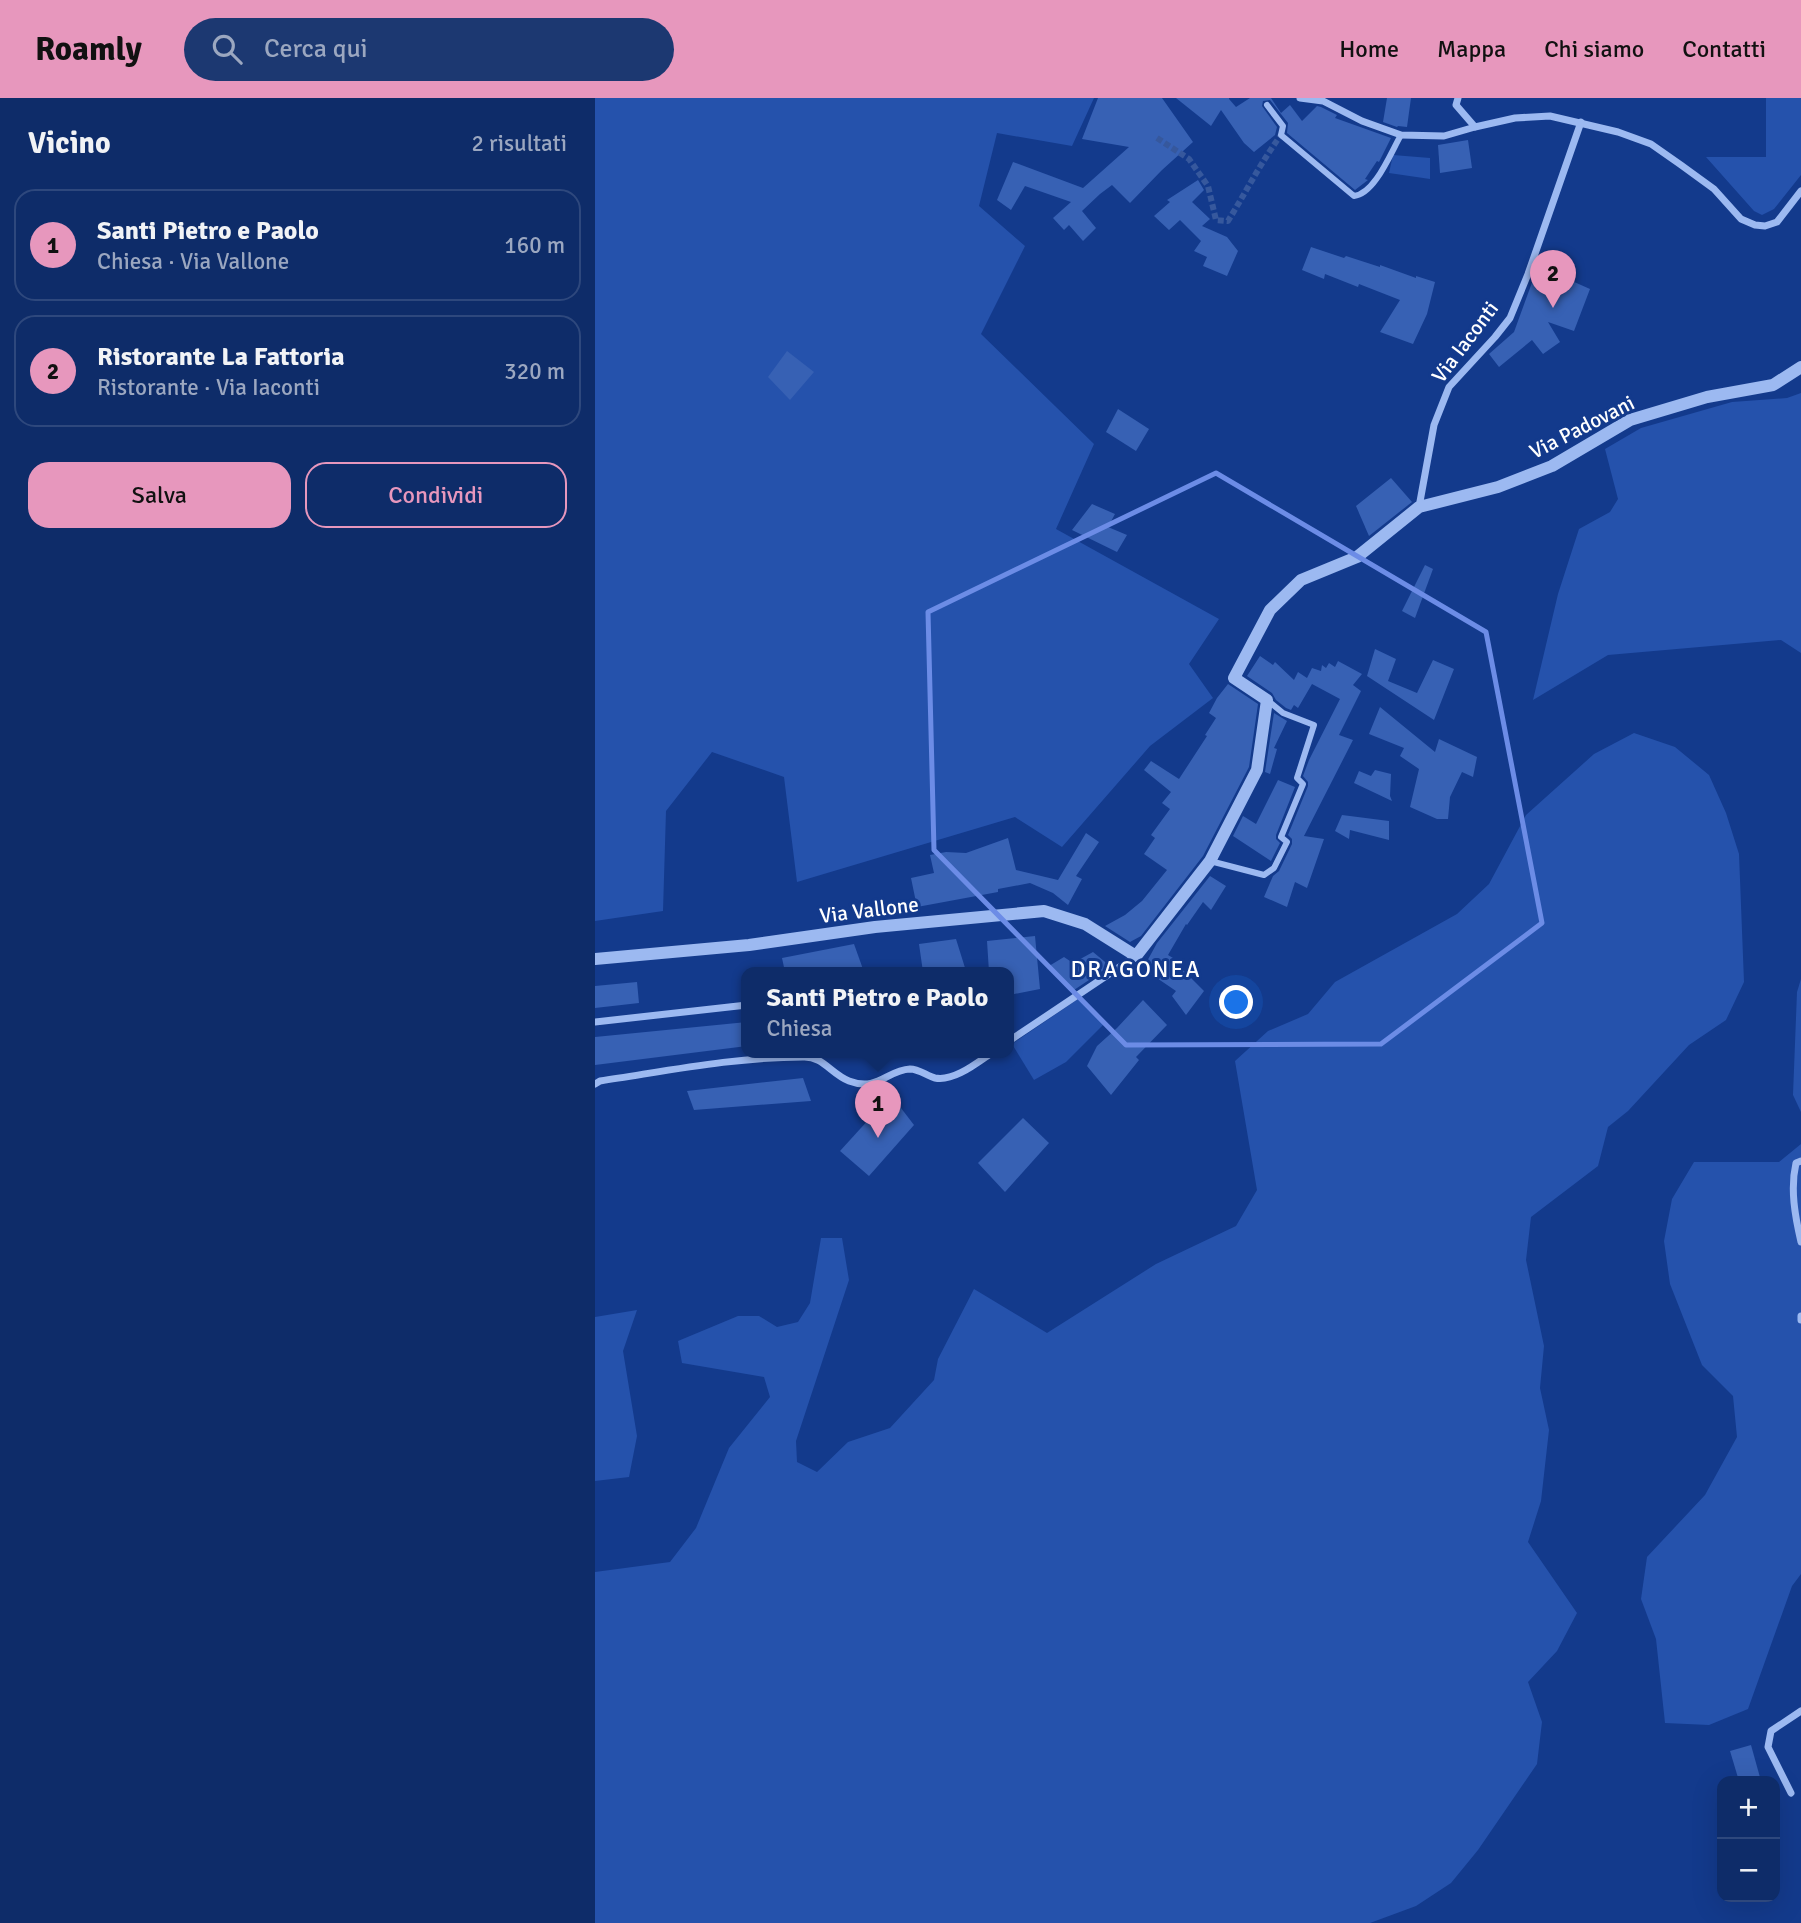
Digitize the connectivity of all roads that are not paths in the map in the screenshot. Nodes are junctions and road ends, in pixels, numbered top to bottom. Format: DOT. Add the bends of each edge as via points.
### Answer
graph roads {
  1 [pos="1300,98"];
  2 [pos="1458,98"];
  3 [pos="1267,105"];
  4 [pos="1581,122"];
  5 [pos="1475,127"];
  6 [pos="1401,135"];
  7 [pos="1801,191"];
  8 [pos="1801,367"];
  9 [pos="1419,507"];
  10 [pos="1267,700"];
  11 [pos="1210,861"];
  12 [pos="1136,956"];
  13 [pos="595,959"];
  14 [pos="741,1006"];
  15 [pos="595,1022"];
  16 [pos="1014,1038"];
  17 [pos="778,1058"];
  18 [pos="814,1058"];
  19 [pos="984,1058"];
  20 [pos="595,1084"];
  21 [pos="1801,1161"];
  22 [pos="1801,1242"];
  23 [pos="1801,1711"];
  24 [pos="1791,1793"];
  1 -- 6 [label="street" via="1323,101"];
  2 -- 5 [label="street" via="1456,105"];
  3 -- 6 [label="street" via="1283,126 1281,135 1354,196 1372,186"];
  4 -- 5 [label="street" via="1527,117"];
  4 -- 7 [label="street" via="1651,144 1714,189 1741,219 1755,225 1777,222"];
  4 -- 9 [label="street, Via Iaconti" via="1510,318 1448,387 1434,425"];
  5 -- 6 [label="street" via="1444,136"];
  8 -- 9 [label="street, Via Padovani" via="1773,384 1707,397 1630,420 1552,466 1498,488"];
  9 -- 10 [label="street" via="1357,557 1301,580 1270,610 1234,678"];
  10 -- 11 [label="street" via="1257,769"];
  10 -- 11 [label="street" via="1283,713 1314,725 1297,778 1303,784 1281,837 1287,842 1274,868 1264,875"];
  11 -- 12 [label="street"];
  12 -- 13 [label="street, Via Vallone" via="1085,924 1044,911"];
  12 -- 16 [label="street"];
  14 -- 15 [label="street"];
  17 -- 20 [label="street"];
  18 -- 19 [label="street" via="846,1080 861,1084 909,1069 941,1078 961,1073"];
  21 -- 22 [label="street" via="1796,1163 1793,1178"];
  23 -- 24 [label="street" via="1771,1731 1767,1747"];
}
